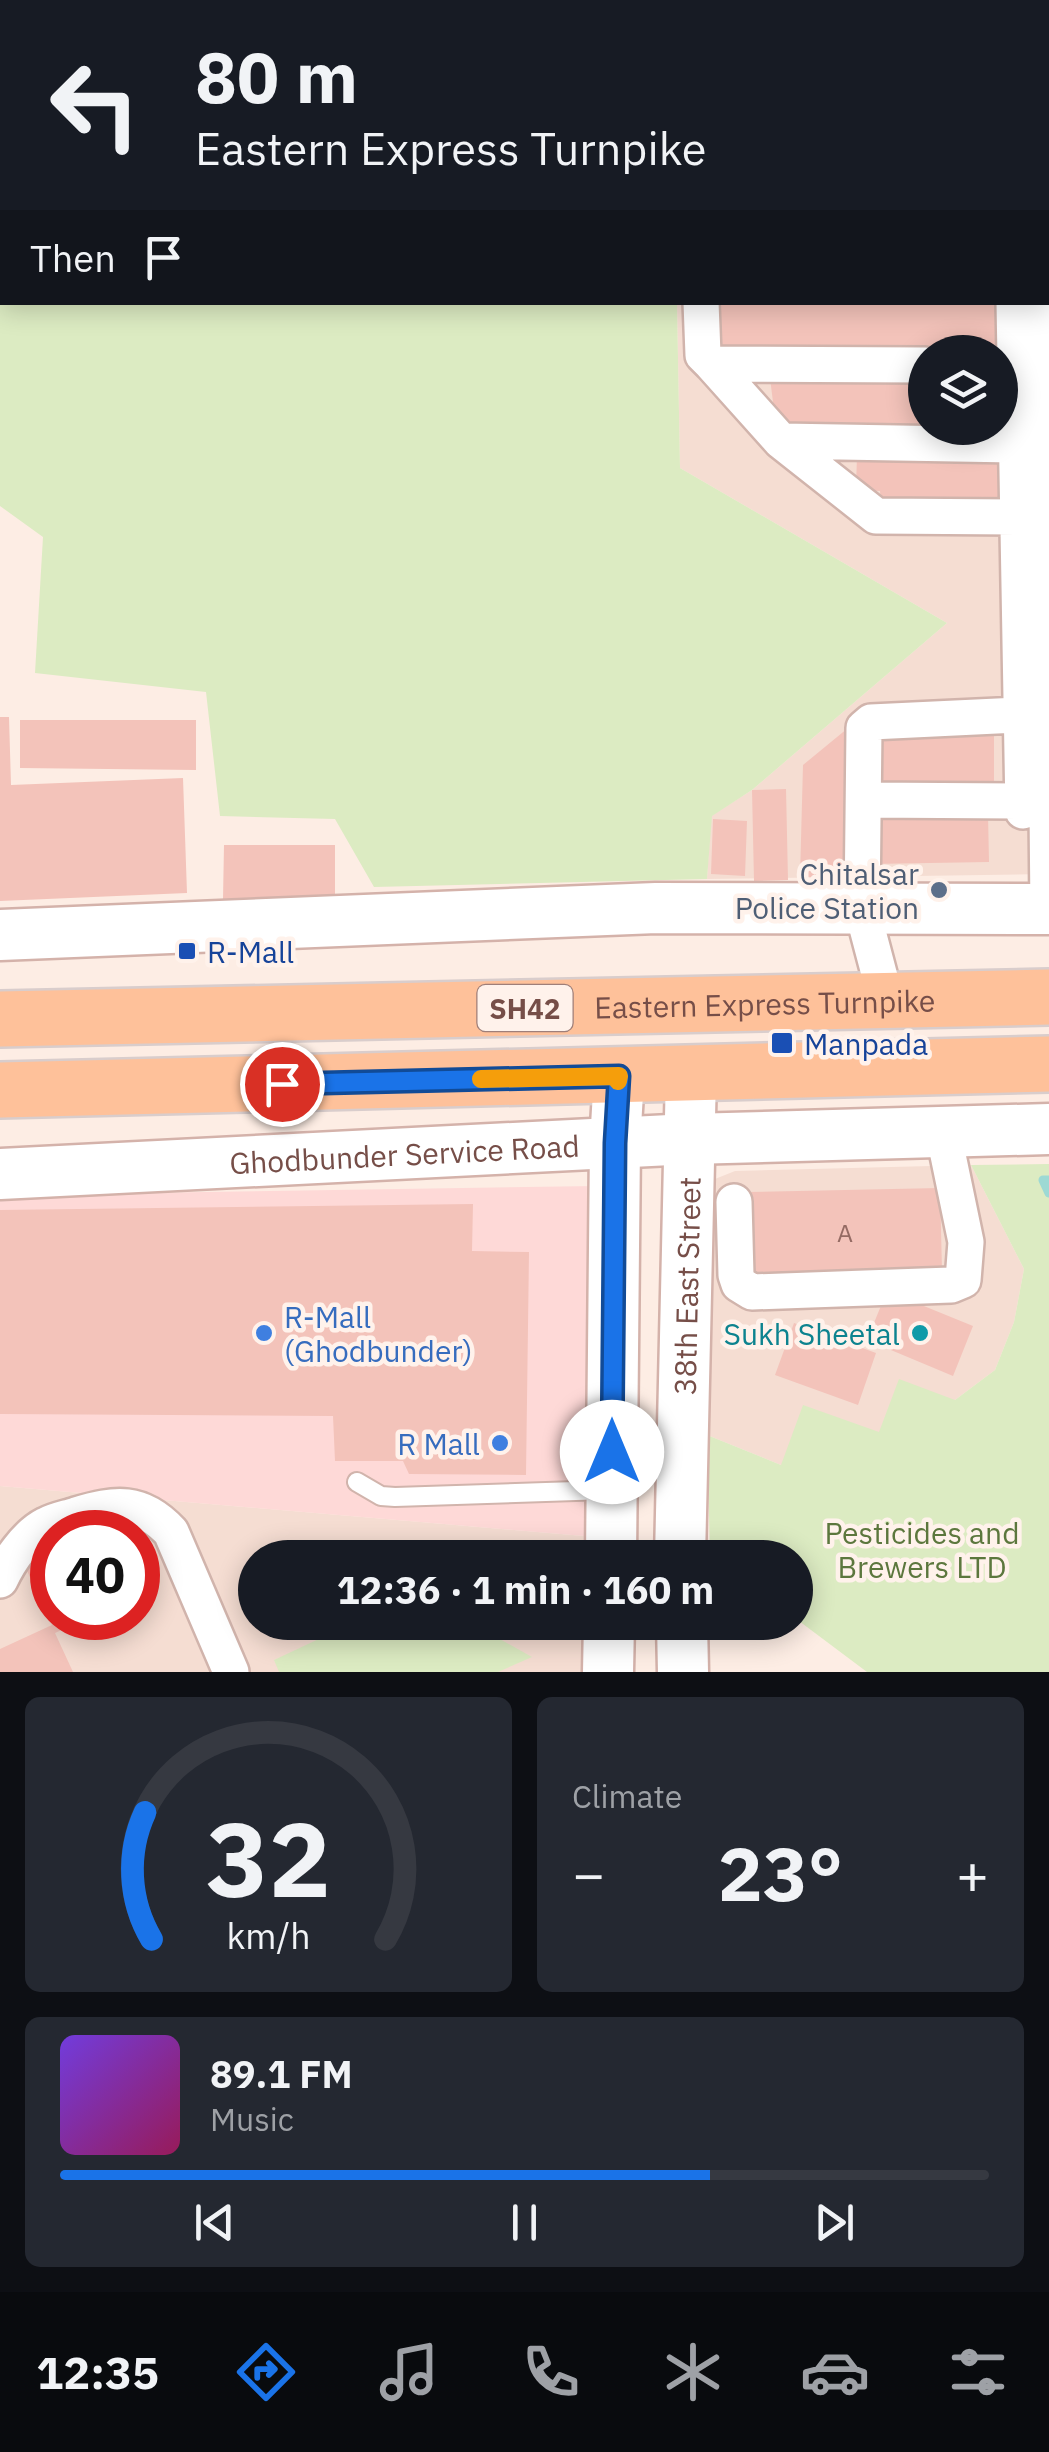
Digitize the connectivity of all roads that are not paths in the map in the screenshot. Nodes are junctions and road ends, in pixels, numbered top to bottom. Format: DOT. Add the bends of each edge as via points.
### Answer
graph roads {
  1 [pos="701,305"];
  2 [pos="1014,305"];
  3 [pos="1042,305"];
  4 [pos="1011,335"];
  5 [pos="712,364"];
  6 [pos="908,364"];
  7 [pos="780,441"];
  8 [pos="908,443"];
  9 [pos="1015,445"];
  10 [pos="1016,518"];
  11 [pos="1019,716"];
  12 [pos="864,800"];
  13 [pos="1023,801"];
  14 [pos="862,909"];
  15 [pos="1041,910"];
  16 [pos="0,935"];
  17 [pos="1049,997"];
  18 [pos="886,1000"];
  19 [pos="0,1018"];
  20 [pos="1049,1064"];
  21 [pos="691,1073"];
  22 [pos="619,1076"];
  23 [pos="0,1090"];
  24 [pos="1049,1128"];
  25 [pos="944,1131"];
  26 [pos="690,1138"];
  27 [pos="615,1143"];
  28 [pos="0,1174"];
  29 [pos="734,1202"];
  30 [pos="357,1482"];
  31 [pos="612,1524"];
  32 [pos="680,1540"];
  33 [pos="0,1580"];
  34 [pos="609,1640"];
  35 [pos="682,1640"];
  36 [pos="232,1672"];
  37 [pos="608,1672"];
  38 [pos="683,1672"];
  1 -- 5 [label="street" via="703,355"];
  2 -- 4 [label="street"];
  3 -- 15 [label="street"];
  5 -- 6 [label="street"];
  5 -- 7 [label="street"];
  7 -- 8 [label="street"];
  7 -- 10 [label="street" via="876,516"];
  9 -- 10 [label="street"];
  10 -- 11 [label="street"];
  11 -- 12 [label="street" via="871,722 864,728"];
  11 -- 13 [label="street"];
  12 -- 13 [label="street"];
  12 -- 14 [label="street"];
  13 -- 15 [label="street"];
  14 -- 15 [label="street"];
  14 -- 16 [label="street" via="656,908"];
  14 -- 18 [label="street"];
  17 -- 18 [label="main road, Eastern Express Turnpike / SH42"];
  18 -- 19 [label="main road, Eastern Express Turnpike / SH42"];
  20 -- 21 [label="main road"];
  21 -- 22 [label="main road"];
  21 -- 26 [label="street, 38th East Street"];
  22 -- 23 [label="main road"];
  22 -- 27 [label="street"];
  24 -- 25 [label="street, Ghodbunder Service Road"];
  25 -- 26 [label="street, Ghodbunder Service Road"];
  25 -- 29 [label="street" via="966,1242 963,1280 952,1285 752,1292 736,1276"];
  26 -- 27 [label="street, Ghodbunder Service Road"];
  26 -- 32 [label="street, 38th East Street"];
  27 -- 28 [label="street, Ghodbunder Service Road"];
  27 -- 31 [label="street"];
  30 -- 31 [label="lane" via="381,1496"];
  31 -- 32 [label="street"];
  33 -- 36 [label="street" via="44,1526 105,1507 138,1508 172,1532"];
  34 -- 37 [label="street"];
  35 -- 38 [label="street"];
}
